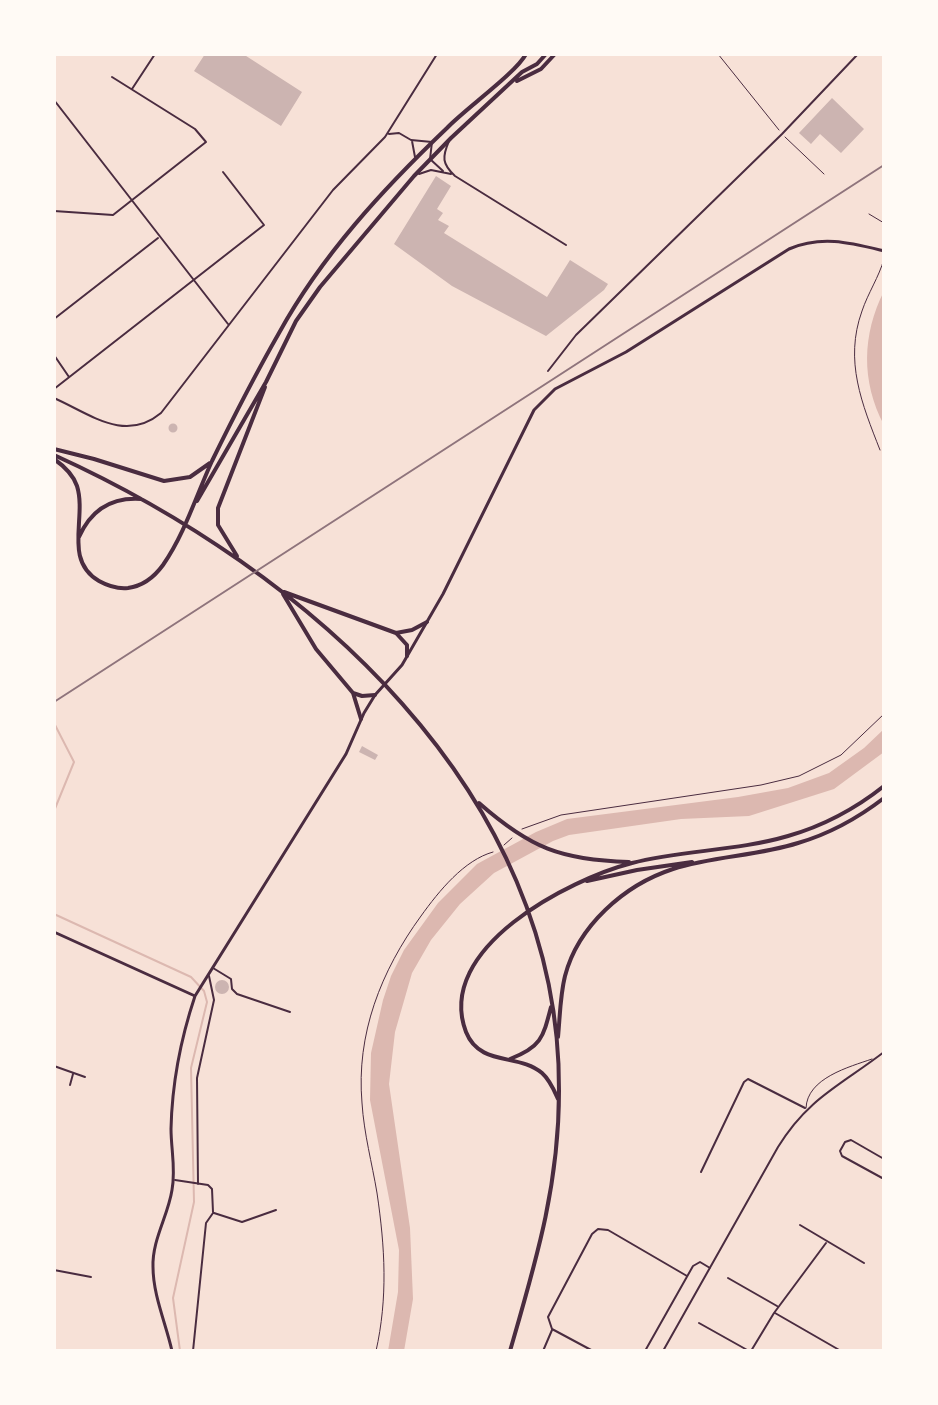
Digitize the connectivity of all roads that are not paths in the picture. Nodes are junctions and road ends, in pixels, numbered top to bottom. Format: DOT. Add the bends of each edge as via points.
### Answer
graph roads {
  1 [pos="155,54"];
  2 [pos="437,54"];
  3 [pos="555,54"];
  4 [pos="858,54"];
  5 [pos="542,55"];
  6 [pos="525,56"];
  7 [pos="531,65"];
  8 [pos="112,77"];
  9 [pos="515,81"];
  10 [pos="132,90"];
  11 [pos="54,100"];
  12 [pos="385,137"];
  13 [pos="451,138"];
  14 [pos="411,140"];
  15 [pos="432,142"];
  16 [pos="415,159"];
  17 [pos="430,159"];
  18 [pos="443,171"];
  19 [pos="223,172"];
  20 [pos="414,176"];
  21 [pos="455,176"];
  22 [pos="132,201"];
  23 [pos="54,211"];
  24 [pos="159,237"];
  25 [pos="884,238"];
  26 [pos="566,245"];
  27 [pos="884,250"];
  28 [pos="884,258"];
  29 [pos="193,280"];
  30 [pos="54,319"];
  31 [pos="229,325"];
  32 [pos="54,355"];
  33 [pos="548,371"];
  34 [pos="69,377"];
  35 [pos="266,382"];
  36 [pos="54,389"];
  37 [pos="54,398"];
  38 [pos="880,450"];
  39 [pos="54,455"];
  40 [pos="212,461"];
  41 [pos="144,499"];
  42 [pos="195,503"];
  43 [pos="78,539"];
  44 [pos="238,558"];
  45 [pos="282,592"];
  46 [pos="427,622"];
  47 [pos="396,633"];
  48 [pos="407,656"];
  49 [pos="353,693"];
  50 [pos="375,695"];
  51 [pos="361,719"];
  52 [pos="884,786"];
  53 [pos="884,798"];
  54 [pos="475,799"];
  55 [pos="636,862"];
  56 [pos="707,862"];
  57 [pos="580,883"];
  58 [pos="54,932"];
  59 [pos="212,967"];
  60 [pos="208,973"];
  61 [pos="195,996"];
  62 [pos="552,1005"];
  63 [pos="290,1012"];
  64 [pos="558,1047"];
  65 [pos="884,1052"];
  66 [pos="878,1057"];
  67 [pos="508,1060"];
  68 [pos="54,1066"];
  69 [pos="74,1073"];
  70 [pos="85,1077"];
  71 [pos="70,1085"];
  72 [pos="559,1101"];
  73 [pos="806,1108"];
  74 [pos="884,1159"];
  75 [pos="701,1172"];
  76 [pos="884,1179"];
  77 [pos="174,1180"];
  78 [pos="198,1184"];
  79 [pos="276,1210"];
  80 [pos="213,1213"];
  81 [pos="800,1225"];
  82 [pos="826,1243"];
  83 [pos="864,1263"];
  84 [pos="710,1268"];
  85 [pos="54,1270"];
  86 [pos="687,1276"];
  87 [pos="91,1277"];
  88 [pos="728,1278"];
  89 [pos="778,1307"];
  90 [pos="774,1313"];
  91 [pos="699,1323"];
  92 [pos="552,1329"];
  93 [pos="172,1351"];
  94 [pos="193,1351"];
  95 [pos="510,1351"];
  96 [pos="543,1351"];
  97 [pos="593,1351"];
  98 [pos="645,1351"];
  99 [pos="663,1351"];
  100 [pos="750,1351"];
  101 [pos="841,1351"];
  1 -- 10 [label="street"];
  2 -- 12 [label="street"];
  3 -- 9 [label="main road" via="541,69"];
  4 -- 33 [label="street" via="569,342"];
  5 -- 7 [label="main road"];
  6 -- 7 [label="main road"];
  6 -- 15 [label="main road"];
  7 -- 9 [label="main road"];
  8 -- 10 [label="street"];
  9 -- 13 [label="main road"];
  10 -- 22 [label="street" via="195,129 206,142"];
  11 -- 22 [label="street"];
  12 -- 14 [label="street" via="399,133"];
  12 -- 31 [label="street" via="333,190"];
  13 -- 17 [label="main road"];
  13 -- 21 [label="street" via="444,163"];
  14 -- 15 [label="street"];
  14 -- 16 [label="street"];
  15 -- 16 [label="main road"];
  15 -- 17 [label="street"];
  16 -- 40 [label="main road" via="309,283"];
  17 -- 18 [label="street"];
  17 -- 20 [label="main road"];
  18 -- 20 [label="street"];
  18 -- 21 [label="street"];
  19 -- 29 [label="street" via="264,225"];
  20 -- 35 [label="main road" via="306,305"];
  21 -- 26 [label="street"];
  22 -- 23 [label="street" via="109,216"];
  22 -- 24 [label="street"];
  24 -- 29 [label="street"];
  24 -- 30 [label="street"];
  25 -- 27 [label="lane"];
  27 -- 28 [label="lane"];
  27 -- 46 [label="street" via="829,240 789,249 620,356 555,389 528,418"];
  28 -- 38 [label="lane" via="858,322 854,356 859,399"];
  29 -- 31 [label="street"];
  29 -- 34 [label="street"];
  31 -- 37 [label="street" via="148,422 120,427"];
  32 -- 34 [label="street"];
  34 -- 36 [label="street"];
  35 -- 42 [label="main road"];
  35 -- 44 [label="main road" via="218,508 218,525"];
  39 -- 40 [label="main road" via="94,459 164,481 190,477"];
  39 -- 41 [label="main road"];
  39 -- 43 [label="main road" via="78,489"];
  40 -- 42 [label="main road"];
  41 -- 43 [label="main road" via="109,503 90,518"];
  41 -- 44 [label="main road"];
  42 -- 43 [label="main road" via="162,565 137,585 118,587 96,579 81,561"];
  44 -- 45 [label="main road"];
  45 -- 47 [label="main road"];
  45 -- 49 [label="main road" via="316,649"];
  45 -- 54 [label="main road" via="393,694"];
  46 -- 47 [label="main road"];
  46 -- 48 [label="street"];
  47 -- 48 [label="main road" via="407,645"];
  48 -- 50 [label="street"];
  49 -- 50 [label="main road"];
  49 -- 51 [label="main road"];
  50 -- 51 [label="street"];
  51 -- 59 [label="street" via="346,754"];
  52 -- 55 [label="main road" via="848,811 793,835"];
  53 -- 56 [label="main road" via="802,842"];
  54 -- 55 [label="main road" via="520,836 557,852 595,861"];
  54 -- 62 [label="main road" via="537,936"];
  55 -- 57 [label="main road"];
  56 -- 57 [label="main road"];
  56 -- 64 [label="main road" via="650,879 615,902 588,929 565,974"];
  57 -- 67 [label="main road" via="506,928 470,972 463,1011 466,1031 488,1055"];
  58 -- 61 [label="street"];
  59 -- 60 [label="street"];
  59 -- 63 [label="street" via="231,979 237,994"];
  60 -- 61 [label="street"];
  60 -- 78 [label="street" via="214,1000 197,1078"];
  61 -- 77 [label="street" via="176,1077 171,1128"];
  62 -- 64 [label="main road"];
  62 -- 67 [label="main road" via="536,1046"];
  64 -- 72 [label="main road"];
  65 -- 66 [label="street"];
  66 -- 73 [label="street"];
  66 -- 73 [label="lane" via="822,1082"];
  67 -- 72 [label="main road" via="540,1071"];
  68 -- 69 [label="street"];
  69 -- 70 [label="street"];
  69 -- 71 [label="street"];
  72 -- 95 [label="main road" via="551,1201"];
  73 -- 75 [label="street" via="748,1079"];
  73 -- 84 [label="street"];
  74 -- 76 [label="street" via="851,1140 840,1151"];
  77 -- 78 [label="street"];
  77 -- 93 [label="street" via="153,1262"];
  78 -- 80 [label="street" via="212,1189"];
  79 -- 80 [label="street" via="242,1222"];
  80 -- 94 [label="street" via="206,1224"];
  81 -- 82 [label="street"];
  82 -- 83 [label="street"];
  82 -- 89 [label="street"];
  84 -- 86 [label="street" via="697,1263"];
  84 -- 99 [label="street"];
  85 -- 87 [label="street"];
  86 -- 92 [label="street" via="598,1229 550,1310"];
  86 -- 98 [label="street"];
  88 -- 89 [label="street"];
  89 -- 90 [label="street"];
  90 -- 100 [label="street"];
  90 -- 101 [label="street"];
  91 -- 100 [label="street"];
  92 -- 96 [label="street"];
  92 -- 97 [label="street"];
}
